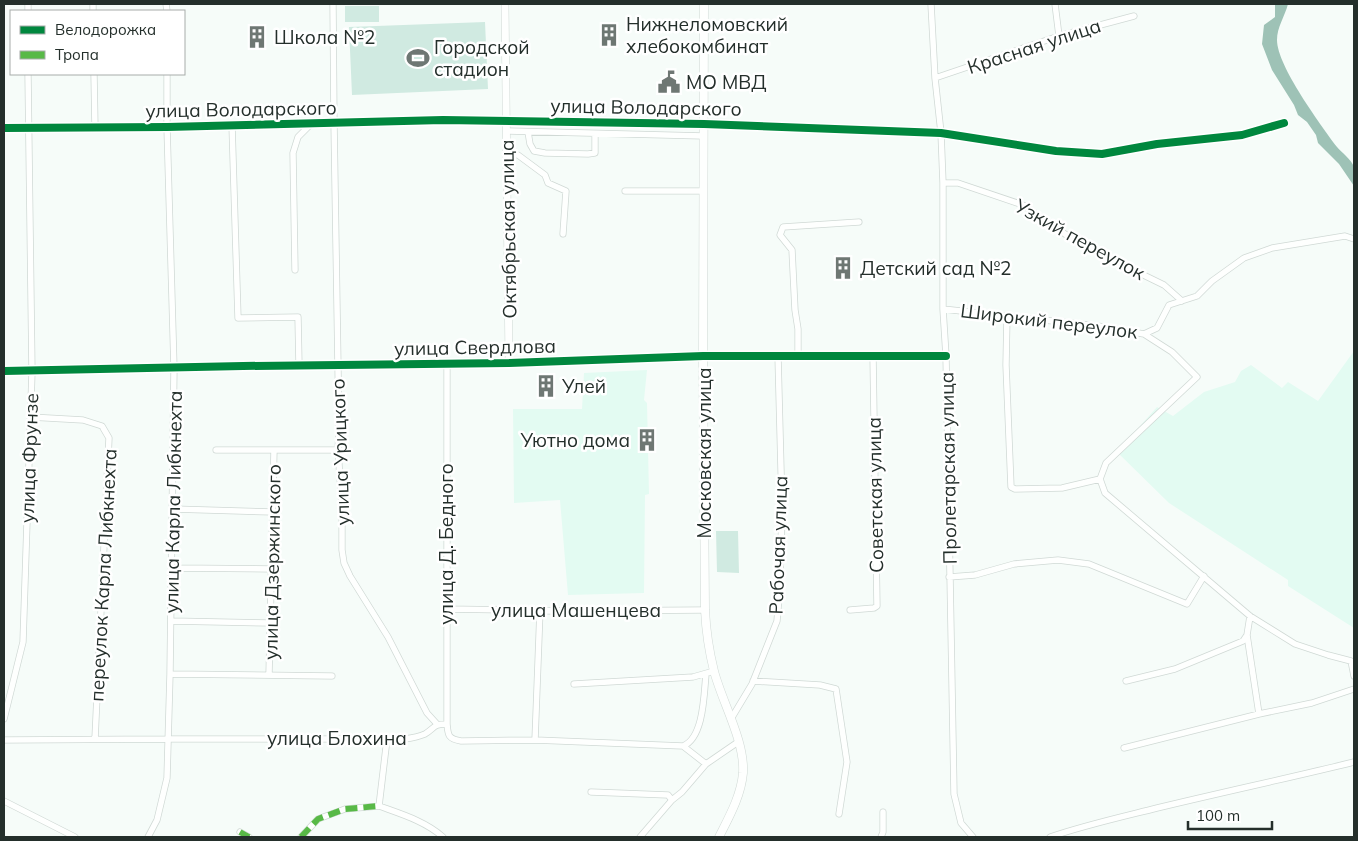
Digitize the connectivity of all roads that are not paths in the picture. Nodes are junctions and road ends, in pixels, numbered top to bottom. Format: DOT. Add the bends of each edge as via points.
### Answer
graph roads {
  1 [pos="333,4"];
  2 [pos="505,4"];
  3 [pos="704,4"];
  4 [pos="932,4"];
  5 [pos="1055,4"];
  6 [pos="1134,16"];
  7 [pos="1059,36"];
  8 [pos="28,75"];
  9 [pos="94,75"];
  10 [pos="167,75"];
  11 [pos="935,78"];
  12 [pos="507,120"];
  13 [pos="334,122"];
  14 [pos="312,123"];
  15 [pos="1284,123"];
  16 [pos="704,124"];
  17 [pos="232,125"];
  18 [pos="167,127"];
  19 [pos="4,128"];
  20 [pos="28,128"];
  21 [pos="95,128"];
  22 [pos="507,131"];
  23 [pos="528,132"];
  24 [pos="941,133"];
  25 [pos="595,134"];
  26 [pos="704,136"];
  27 [pos="507,154"];
  28 [pos="944,183"];
  29 [pos="625,191"];
  30 [pos="704,191"];
  31 [pos="859,222"];
  32 [pos="564,234"];
  33 [pos="1354,239"];
  34 [pos="295,270"];
  35 [pos="1182,301"];
  36 [pos="943,309"];
  37 [pos="1007,316"];
  38 [pos="1144,334"];
  39 [pos="703,356"];
  40 [pos="778,356"];
  41 [pos="798,356"];
  42 [pos="873,356"];
  43 [pos="946,356"];
  44 [pos="509,363"];
  45 [pos="446,364"];
  46 [pos="299,365"];
  47 [pos="337,366"];
  48 [pos="174,368"];
  49 [pos="4,371"];
  50 [pos="32,372"];
  51 [pos="30,417"];
  52 [pos="216,450"];
  53 [pos="274,450"];
  54 [pos="338,450"];
  55 [pos="1100,479"];
  56 [pos="173,509"];
  57 [pos="273,512"];
  58 [pos="172,568"];
  59 [pos="272,569"];
  60 [pos="1204,576"];
  61 [pos="949,577"];
  62 [pos="446,609"];
  63 [pos="540,610"];
  64 [pos="705,610"];
  65 [pos="850,610"];
  66 [pos="1250,616"];
  67 [pos="171,621"];
  68 [pos="271,623"];
  69 [pos="1248,635"];
  70 [pos="710,672"];
  71 [pos="170,674"];
  72 [pos="269,675"];
  73 [pos="332,676"];
  74 [pos="1354,676"];
  75 [pos="753,680"];
  76 [pos="1126,681"];
  77 [pos="574,684"];
  78 [pos="1354,689"];
  79 [pos="1259,714"];
  80 [pos="731,719"];
  81 [pos="4,720"];
  82 [pos="437,724"];
  83 [pos="447,724"];
  84 [pos="168,738"];
  85 [pos="95,739"];
  86 [pos="387,739"];
  87 [pos="4,740"];
  88 [pos="535,740"];
  89 [pos="738,742"];
  90 [pos="683,746"];
  91 [pos="1124,748"];
  92 [pos="1354,762"];
  93 [pos="706,764"];
  94 [pos="591,792"];
  95 [pos="4,800"];
  96 [pos="672,800"];
  97 [pos="379,806"];
  98 [pos="882,812"];
  99 [pos="839,814"];
  100 [pos="240,832"];
  101 [pos="75,837"];
  102 [pos="148,837"];
  103 [pos="249,837"];
  104 [pos="301,837"];
  105 [pos="443,837"];
  106 [pos="640,837"];
  107 [pos="719,837"];
  108 [pos="880,837"];
  109 [pos="973,837"];
  110 [pos="1050,837"];
  1 -- 13 [label="street, улица Урицкого"];
  2 -- 12 [label="street, Октябрьская улица"];
  3 -- 16 [label="main road, Московская улица"];
  4 -- 11 [label="street, Пролетарская улица"];
  5 -- 7 [label="street"];
  6 -- 7 [label="street, Красная улица"];
  7 -- 11 [label="street, Красная улица"];
  8 -- 20 [label="street, улица Фрунзе"];
  9 -- 21 [label="street"];
  10 -- 18 [label="street, улица Карла Либкнехта"];
  11 -- 24 [label="street, Пролетарская улица"];
  12 -- 13 [label="street, улица Володарского"];
  12 -- 16 [label="street, улица Володарского"];
  12 -- 22 [label="street, Октябрьская улица"];
  13 -- 14 [label="street, улица Володарского"];
  13 -- 47 [label="street, улица Урицкого"];
  14 -- 17 [label="street, улица Володарского"];
  14 -- 34 [label="street" via="298,137 293,153"];
  15 -- 24 [label="street, улица Володарского" via="1242,135 1157,144 1102,154 1056,151"];
  16 -- 24 [label="street, улица Володарского"];
  16 -- 26 [label="main road, Московская улица"];
  17 -- 18 [label="street, улица Володарского"];
  17 -- 46 [label="street" via="238,318 298,317"];
  18 -- 21 [label="street, улица Володарского"];
  18 -- 48 [label="street, улица Карла Либкнехта"];
  19 -- 20 [label="street, улица Володарского"];
  20 -- 21 [label="street, улица Володарского"];
  20 -- 50 [label="street, улица Фрунзе"];
  22 -- 23 [label="street"];
  22 -- 27 [label="street, Октябрьская улица"];
  23 -- 25 [label="street"];
  23 -- 25 [label="street" via="534,151 545,153 595,152"];
  24 -- 28 [label="street, Пролетарская улица"];
  25 -- 26 [label="street"];
  26 -- 30 [label="main road, Московская улица"];
  27 -- 32 [label="street" via="518,155 545,175 548,183 566,191"];
  27 -- 44 [label="street, Октябрьская улица"];
  28 -- 35 [label="street, Узкий переулок" via="958,183 1023,205 1078,242 1164,285"];
  28 -- 36 [label="street, Пролетарская улица"];
  29 -- 30 [label="street"];
  30 -- 39 [label="main road, Московская улица"];
  31 -- 41 [label="street" via="783,227 780,235 792,250"];
  33 -- 35 [label="street" via="1345,236 1272,248 1244,258 1197,296"];
  35 -- 38 [label="street, Широкий переулок" via="1169,305 1158,328"];
  36 -- 37 [label="street, Широкий переулок"];
  36 -- 43 [label="street, Пролетарская улица"];
  37 -- 38 [label="street, Широкий переулок"];
  37 -- 55 [label="street" via="1011,487 1062,488"];
  38 -- 55 [label="street" via="1172,352 1198,378 1106,463"];
  39 -- 40 [label="street, улица Свердлова"];
  39 -- 44 [label="street, улица Свердлова"];
  39 -- 64 [label="main road, Московская улица"];
  40 -- 41 [label="street, улица Свердлова"];
  40 -- 75 [label="street, Рабочая улица" via="782,508 780,585 777,621"];
  41 -- 42 [label="street, улица Свердлова"];
  42 -- 43 [label="street, улица Свердлова"];
  42 -- 65 [label="street, Советская улица" via="877,606"];
  43 -- 61 [label="street, Пролетарская улица"];
  44 -- 45 [label="street, улица Свердлова"];
  45 -- 47 [label="street, улица Свердлова"];
  45 -- 62 [label="street, улица Д. Бедного"];
  46 -- 47 [label="street, улица Свердлова"];
  46 -- 48 [label="street, улица Свердлова"];
  47 -- 54 [label="street, улица Урицкого"];
  48 -- 50 [label="street, улица Свердлова"];
  48 -- 56 [label="street, улица Карла Либкнехта"];
  49 -- 50 [label="street, улица Свердлова"];
  50 -- 51 [label="street, улица Фрунзе"];
  51 -- 81 [label="street, улица Фрунзе" via="23,642"];
  51 -- 85 [label="street, переулок Карла Либкнехта" via="83,420 102,426 109,438"];
  52 -- 53 [label="street"];
  53 -- 54 [label="street"];
  53 -- 57 [label="street, улица Дзержинского"];
  54 -- 82 [label="street, улица Урицкого" via="344,563 388,637 427,713"];
  55 -- 60 [label="street" via="1105,493"];
  56 -- 57 [label="street"];
  56 -- 58 [label="street, улица Карла Либкнехта"];
  57 -- 59 [label="street, улица Дзержинского"];
  58 -- 59 [label="street"];
  58 -- 67 [label="street, улица Карла Либкнехта"];
  59 -- 68 [label="street, улица Дзержинского"];
  60 -- 61 [label="street" via="1187,604 1089,564 1058,560 1014,564 975,575"];
  60 -- 66 [label="street"];
  61 -- 109 [label="street, Пролетарская улица" via="954,794 961,823"];
  62 -- 63 [label="street, улица Машенцева"];
  62 -- 83 [label="street, улица Д. Бедного"];
  63 -- 64 [label="street, улица Машенцева"];
  63 -- 88 [label="street"];
  64 -- 70 [label="main road, Московская улица"];
  66 -- 69 [label="street"];
  66 -- 74 [label="street" via="1295,644 1351,661"];
  67 -- 68 [label="street"];
  67 -- 71 [label="street, улица Карла Либкнехта"];
  68 -- 72 [label="street, улица Дзержинского"];
  69 -- 76 [label="street" via="1243,641 1176,669"];
  69 -- 79 [label="street"];
  70 -- 77 [label="street" via="693,677"];
  70 -- 80 [label="main road, Московская улица"];
  70 -- 90 [label="street" via="701,719 692,740"];
  71 -- 72 [label="street"];
  71 -- 84 [label="street, улица Карла Либкнехта"];
  72 -- 73 [label="street"];
  75 -- 80 [label="street, Рабочая улица"];
  75 -- 99 [label="street" via="836,689 848,762"];
  78 -- 79 [label="street" via="1312,703"];
  79 -- 91 [label="street"];
  80 -- 89 [label="main road"];
  82 -- 83 [label="street"];
  82 -- 86 [label="street, улица Блохина" via="416,738"];
  83 -- 88 [label="street" via="453,740"];
  84 -- 85 [label="street, улица Блохина"];
  84 -- 86 [label="street, улица Блохина"];
  84 -- 102 [label="street, улица Карла Либкнехта" via="166,778 157,820"];
  85 -- 87 [label="street, улица Блохина"];
  86 -- 97 [label="street"];
  88 -- 90 [label="street"];
  89 -- 93 [label="street"];
  89 -- 107 [label="main road" via="743,764 740,789"];
  90 -- 93 [label="street"];
  92 -- 110 [label="street" via="1084,826"];
  93 -- 96 [label="street"];
  94 -- 96 [label="street" via="668,795"];
  95 -- 101 [label="street"];
  96 -- 106 [label="street"];
  97 -- 104 [label="street" via="345,809 318,819"];
  97 -- 105 [label="street" via="424,824"];
  98 -- 108 [label="street" via="883,832"];
  100 -- 103 [label="street"];
}
